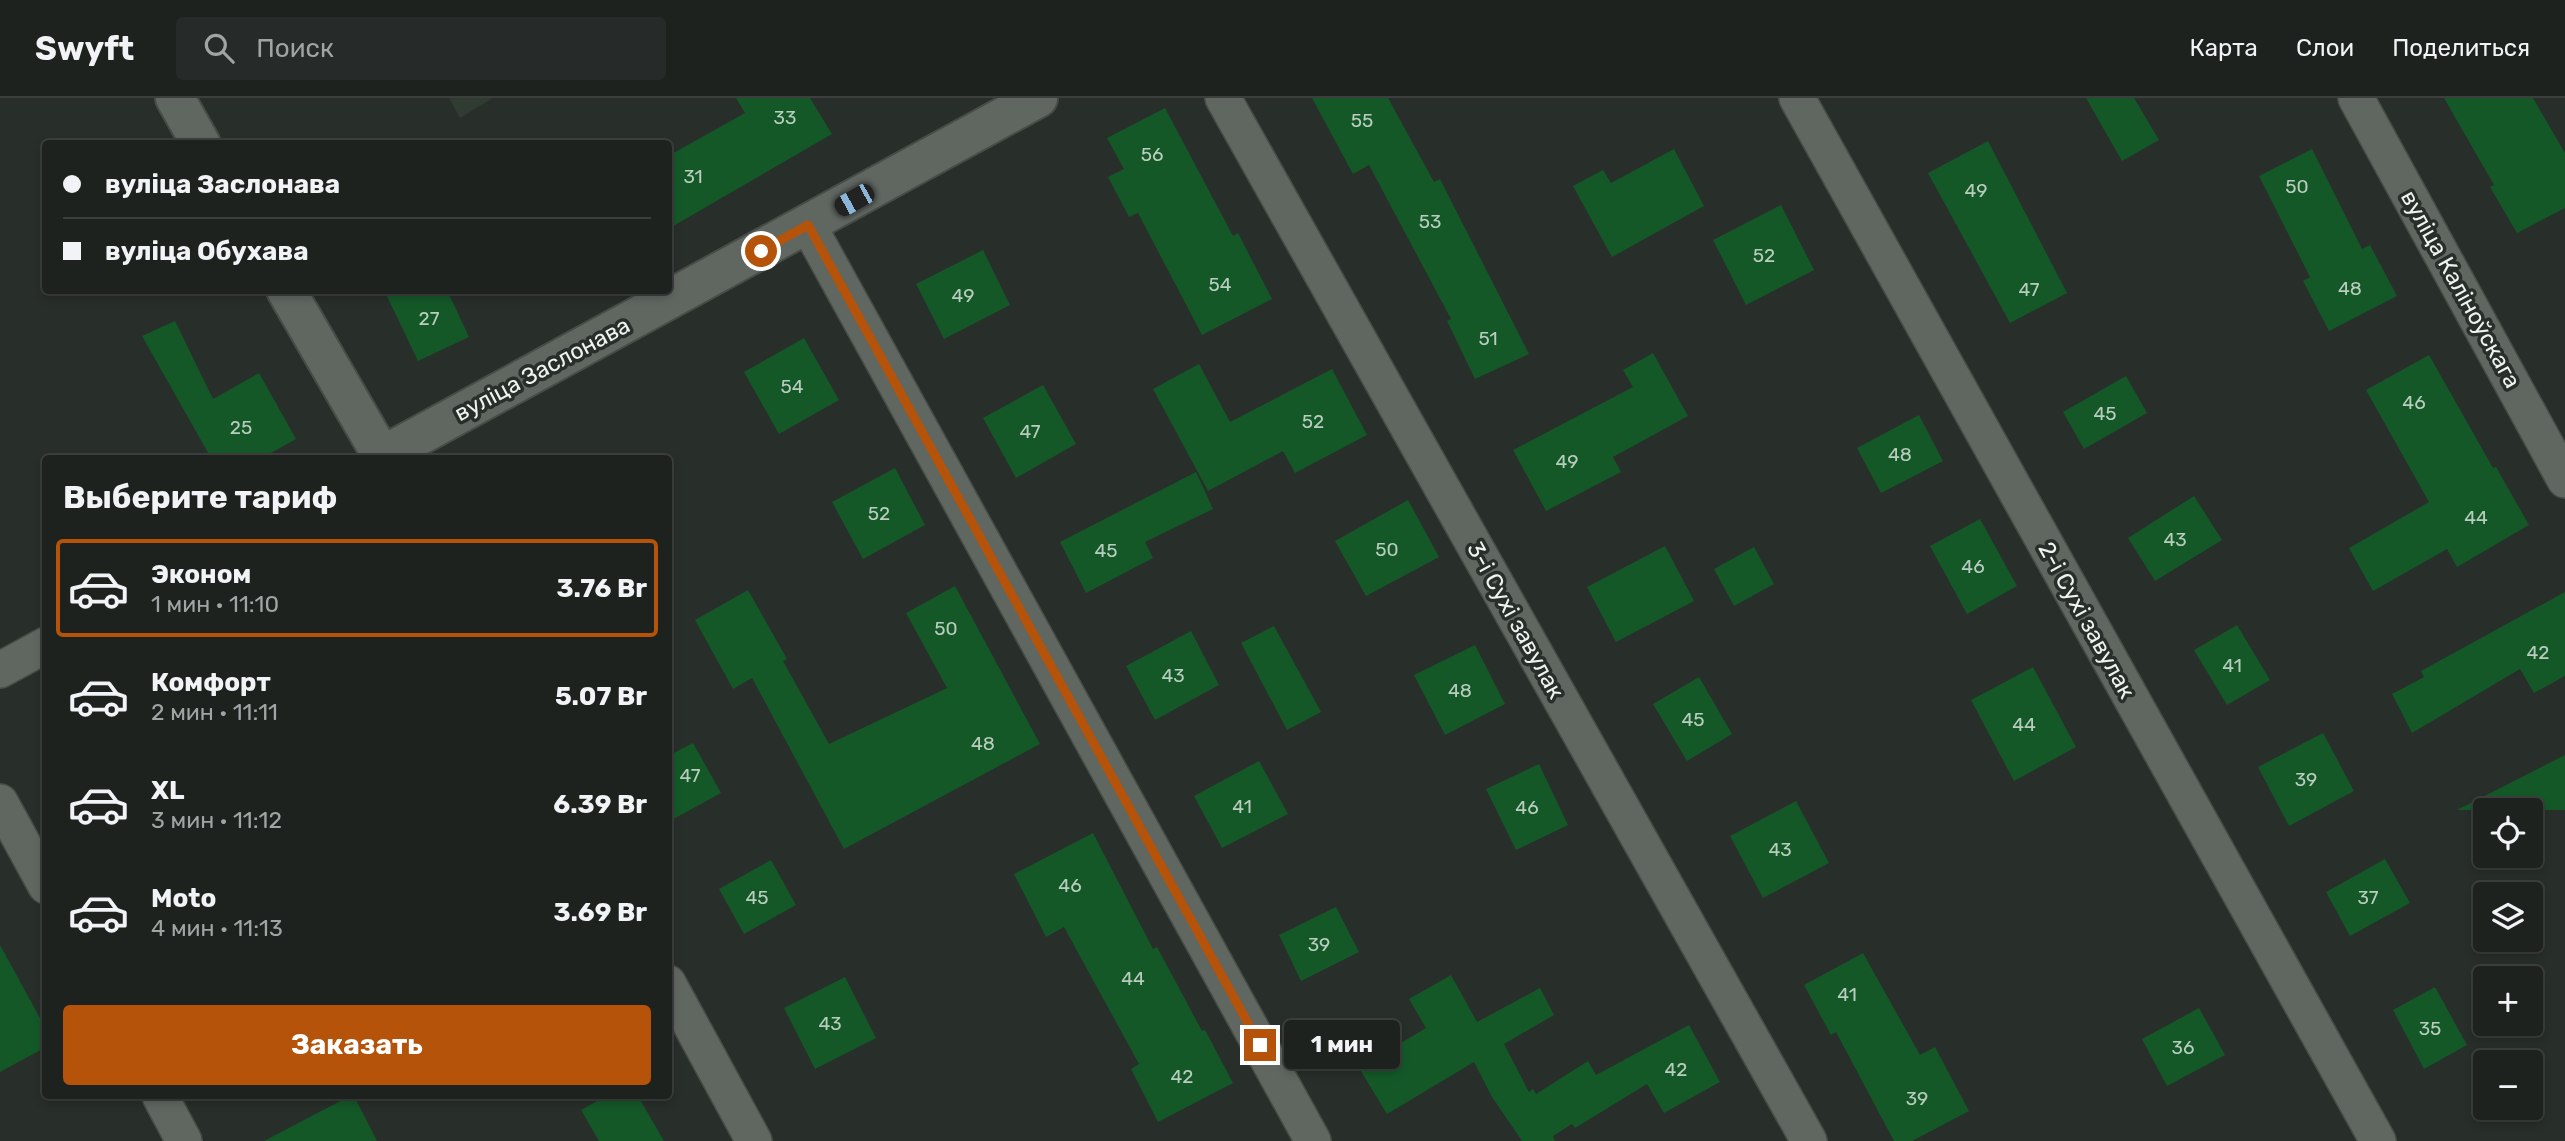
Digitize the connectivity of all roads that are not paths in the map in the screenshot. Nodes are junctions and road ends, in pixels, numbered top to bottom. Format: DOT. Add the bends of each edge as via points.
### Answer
graph roads {
  1 [pos="175,98"];
  2 [pos="1038,98"];
  3 [pos="1223,98"];
  4 [pos="1797,98"];
  5 [pos="2356,98"];
  6 [pos="199,140"];
  7 [pos="808,225"];
  8 [pos="288,294"];
  9 [pos="379,455"];
  10 [pos="386,455"];
  11 [pos="2565,480"];
  12 [pos="42,647"];
  13 [pos="0,670"];
  14 [pos="0,802"];
  15 [pos="42,879"];
  16 [pos="672,990"];
  17 [pos="162,1099"];
  18 [pos="184,1141"];
  19 [pos="754,1141"];
  20 [pos="1313,1141"];
  21 [pos="1809,1141"];
  22 [pos="2378,1141"];
  1 -- 6 [label="street"];
  2 -- 7 [label="street, вуліца Заслонава"];
  3 -- 21 [label="street, 3-і Сухі завулак"];
  4 -- 22 [label="street, 2-і Сухі завулак"];
  5 -- 11 [label="street, вуліца Каліноўскага"];
  7 -- 10 [label="street, вуліца Заслонава"];
  7 -- 20 [label="street"];
  8 -- 9 [label="street"];
  12 -- 13 [label="street"];
  14 -- 15 [label="street"];
  16 -- 19 [label="street"];
  17 -- 18 [label="street"];
}
